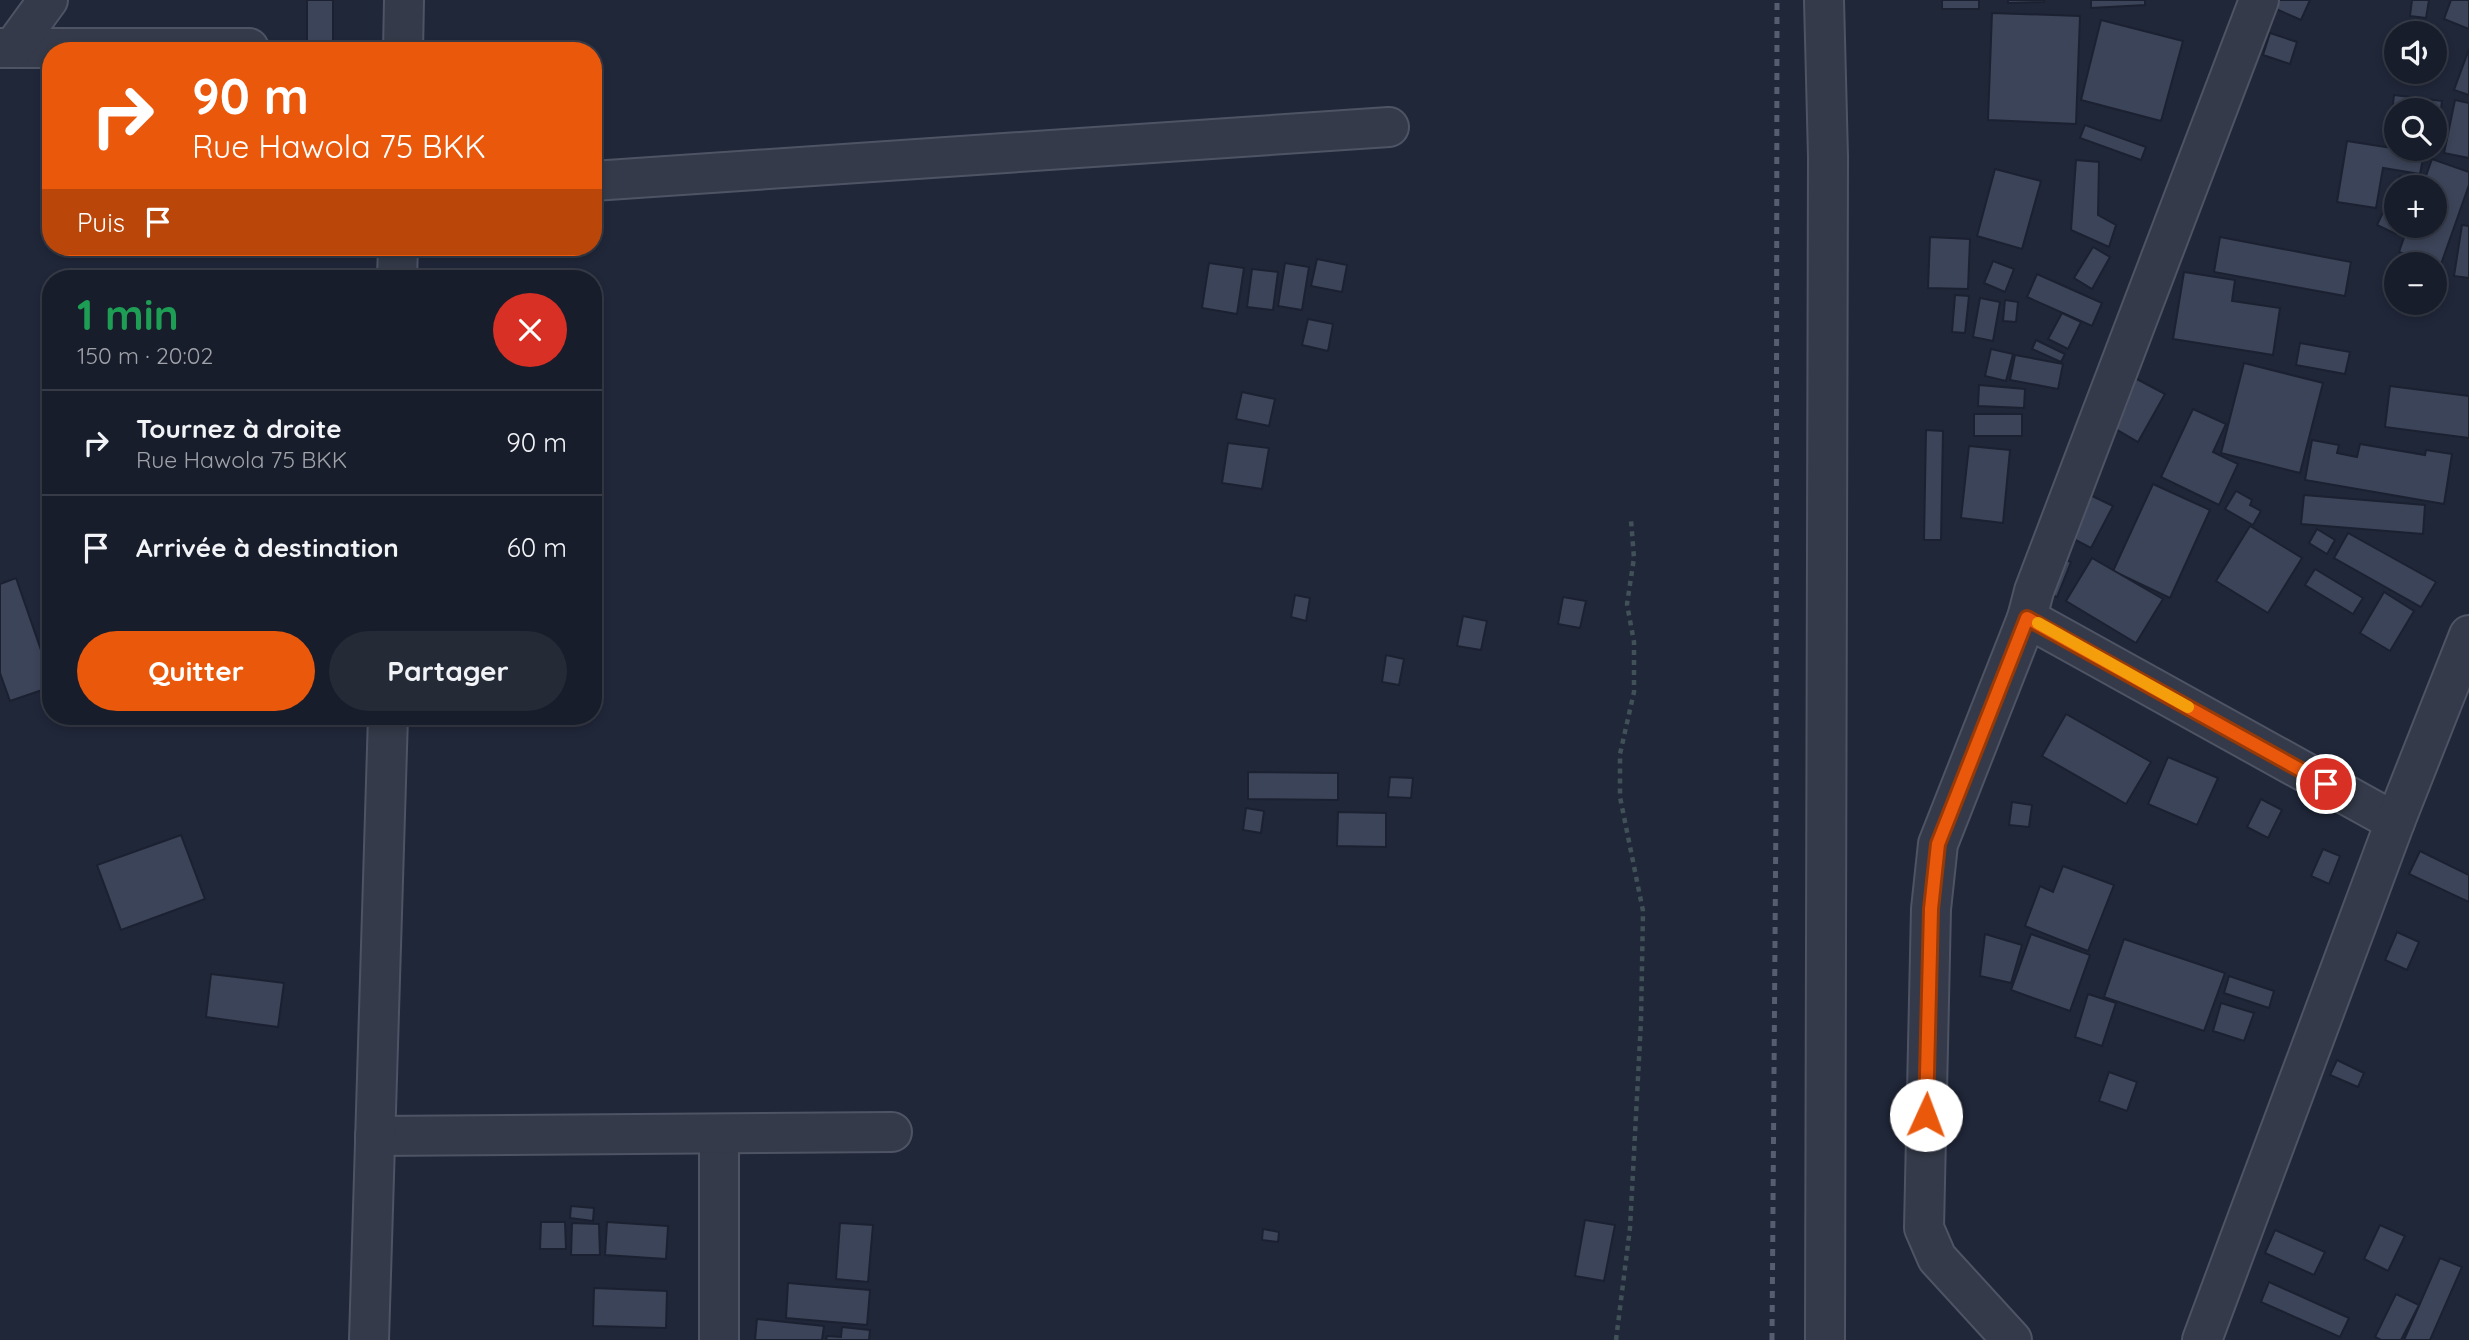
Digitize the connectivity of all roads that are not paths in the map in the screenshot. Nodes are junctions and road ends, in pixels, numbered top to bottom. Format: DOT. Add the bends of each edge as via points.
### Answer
graph roads {
  1 [pos="48,0"];
  2 [pos="404,0"];
  3 [pos="1824,0"];
  4 [pos="1838,0"];
  5 [pos="2259,0"];
  6 [pos="403,42"];
  7 [pos="7,48"];
  8 [pos="42,48"];
  9 [pos="1826,111"];
  10 [pos="1389,127"];
  11 [pos="602,180"];
  12 [pos="2027,618"];
  13 [pos="2469,635"];
  14 [pos="387,725"];
  15 [pos="2396,822"];
  16 [pos="892,1132"];
  17 [pos="719,1135"];
  18 [pos="374,1136"];
  19 [pos="369,1340"];
  20 [pos="719,1340"];
  21 [pos="1825,1340"];
  22 [pos="2012,1340"];
  23 [pos="2202,1340"];
  1 -- 7 [label="street"];
  2 -- 6 [label="street"];
  3 -- 9 [label="street"];
  4 -- 9 [label="street"];
  5 -- 12 [label="street"];
  7 -- 8 [label="street"];
  9 -- 21 [label="street"];
  10 -- 11 [label="street"];
  12 -- 15 [label="street"];
  12 -- 22 [label="street" via="1938,844 1931,909 1924,1193 1924,1228 1937,1258"];
  13 -- 15 [label="street"];
  14 -- 18 [label="street"];
  15 -- 23 [label="street"];
  16 -- 17 [label="street"];
  17 -- 18 [label="street"];
  17 -- 20 [label="street"];
  18 -- 19 [label="street"];
}
